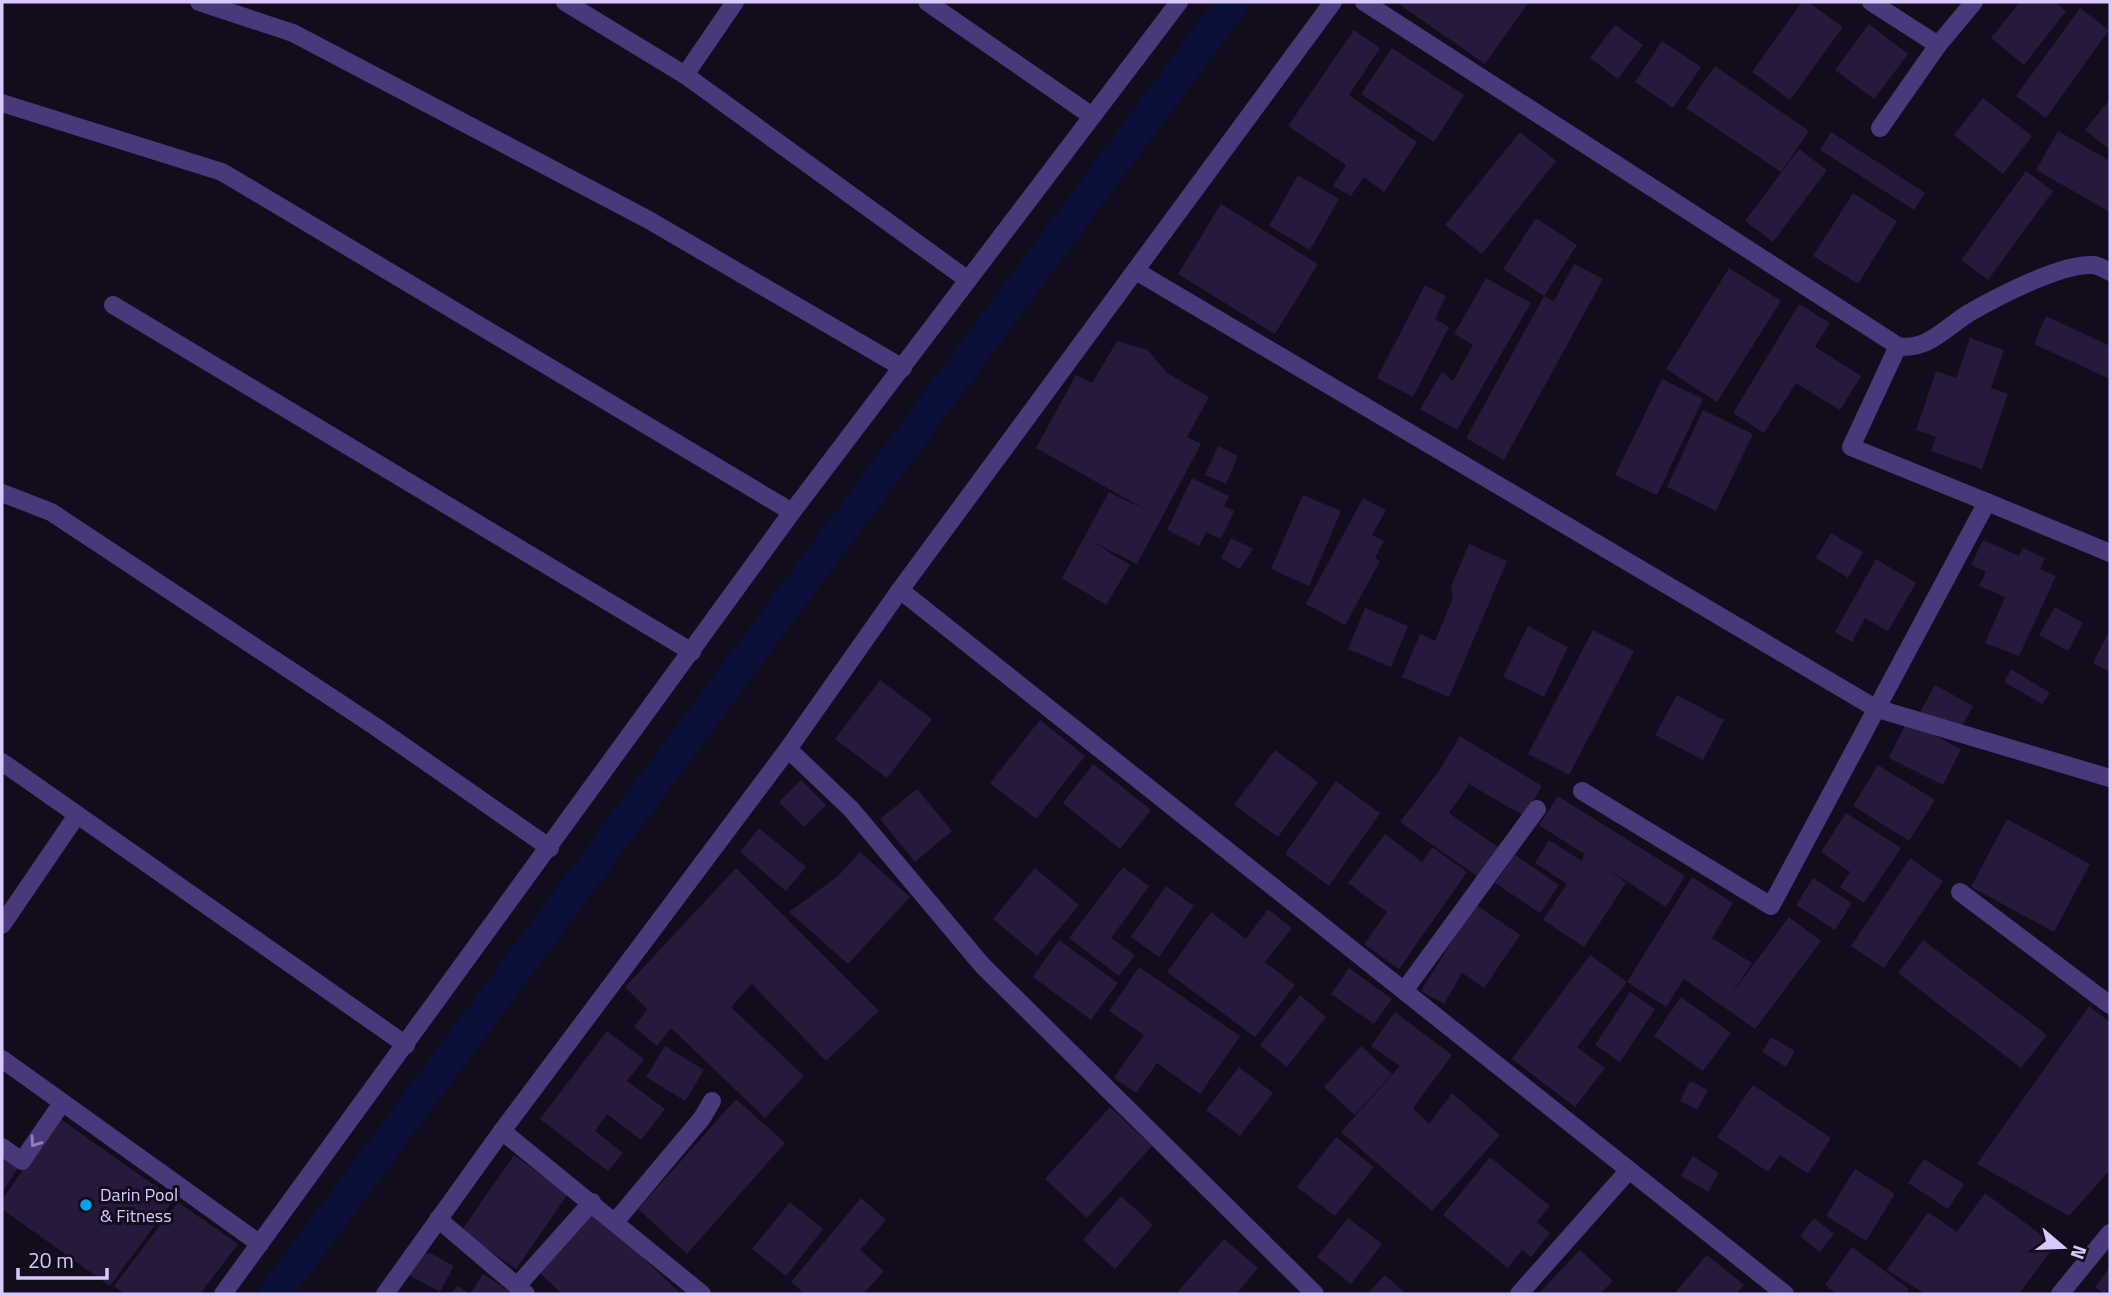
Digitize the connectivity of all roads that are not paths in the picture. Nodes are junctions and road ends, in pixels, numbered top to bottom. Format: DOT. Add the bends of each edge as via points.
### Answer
graph roads {
  1 [pos="199,2"];
  2 [pos="565,2"];
  3 [pos="734,2"];
  4 [pos="927,2"];
  5 [pos="1179,2"];
  6 [pos="1333,2"];
  7 [pos="1364,2"];
  8 [pos="1871,2"];
  9 [pos="1974,2"];
  10 [pos="1938,45"];
  11 [pos="685,75"];
  12 [pos="2,103"];
  13 [pos="1092,116"];
  14 [pos="1880,128"];
  15 [pos="1136,271"];
  16 [pos="2110,272"];
  17 [pos="968,280"];
  18 [pos="113,305"];
  19 [pos="1898,346"];
  20 [pos="903,368"];
  21 [pos="2,493"];
  22 [pos="1987,502"];
  23 [pos="792,512"];
  24 [pos="2110,553"];
  25 [pos="900,590"];
  26 [pos="692,652"];
  27 [pos="1875,708"];
  28 [pos="788,749"];
  29 [pos="2,762"];
  30 [pos="2110,778"];
  31 [pos="1582,791"];
  32 [pos="1537,808"];
  33 [pos="77,815"];
  34 [pos="550,848"];
  35 [pos="1960,892"];
  36 [pos="2,925"];
  37 [pos="1404,991"];
  38 [pos="2110,1005"];
  39 [pos="406,1045"];
  40 [pos="2,1059"];
  41 [pos="712,1101"];
  42 [pos="62,1103"];
  43 [pos="502,1130"];
  44 [pos="2,1147"];
  45 [pos="1629,1170"];
  46 [pos="592,1202"];
  47 [pos="439,1219"];
  48 [pos="615,1222"];
  49 [pos="2110,1233"];
  50 [pos="260,1244"];
  51 [pos="522,1290"];
  52 [pos="223,1294"];
  53 [pos="385,1294"];
  54 [pos="702,1294"];
  55 [pos="1315,1294"];
  56 [pos="1519,1294"];
  57 [pos="1785,1294"];
  58 [pos="2060,1294"];
  1 -- 20 [label="street" via="293,33 647,219"];
  2 -- 11 [label="street"];
  3 -- 11 [label="street"];
  4 -- 13 [label="street"];
  5 -- 13 [label="street"];
  6 -- 15 [label="street"];
  7 -- 19 [label="street"];
  8 -- 10 [label="street"];
  9 -- 10 [label="street"];
  10 -- 14 [label="street"];
  11 -- 17 [label="street"];
  12 -- 23 [label="street" via="222,172"];
  13 -- 17 [label="street"];
  15 -- 25 [label="street"];
  15 -- 27 [label="street"];
  16 -- 19 [label="street" via="2090,264 2052,275 1970,312 1926,344 1913,349"];
  17 -- 20 [label="street"];
  18 -- 26 [label="street"];
  19 -- 22 [label="street" via="1851,447"];
  20 -- 23 [label="street"];
  21 -- 34 [label="street" via="51,512"];
  22 -- 24 [label="street"];
  22 -- 27 [label="street"];
  23 -- 26 [label="street"];
  25 -- 28 [label="street"];
  25 -- 37 [label="street"];
  26 -- 34 [label="street"];
  27 -- 30 [label="street"];
  27 -- 31 [label="street" via="1771,906"];
  28 -- 43 [label="street"];
  28 -- 55 [label="street" via="850,808 982,965"];
  29 -- 33 [label="street"];
  32 -- 37 [label="street"];
  33 -- 36 [label="street"];
  33 -- 39 [label="street"];
  34 -- 39 [label="street"];
  35 -- 38 [label="street"];
  37 -- 45 [label="street"];
  39 -- 50 [label="street"];
  40 -- 42 [label="street"];
  41 -- 48 [label="street"];
  42 -- 44 [label="street, one-way" via="22,1161"];
  42 -- 50 [label="street"];
  43 -- 46 [label="street"];
  43 -- 47 [label="street"];
  45 -- 56 [label="street"];
  45 -- 57 [label="street"];
  46 -- 48 [label="street"];
  46 -- 51 [label="street"];
  47 -- 51 [label="street"];
  47 -- 53 [label="street"];
  48 -- 54 [label="street"];
  49 -- 58 [label="street"];
  50 -- 52 [label="street"];
}
